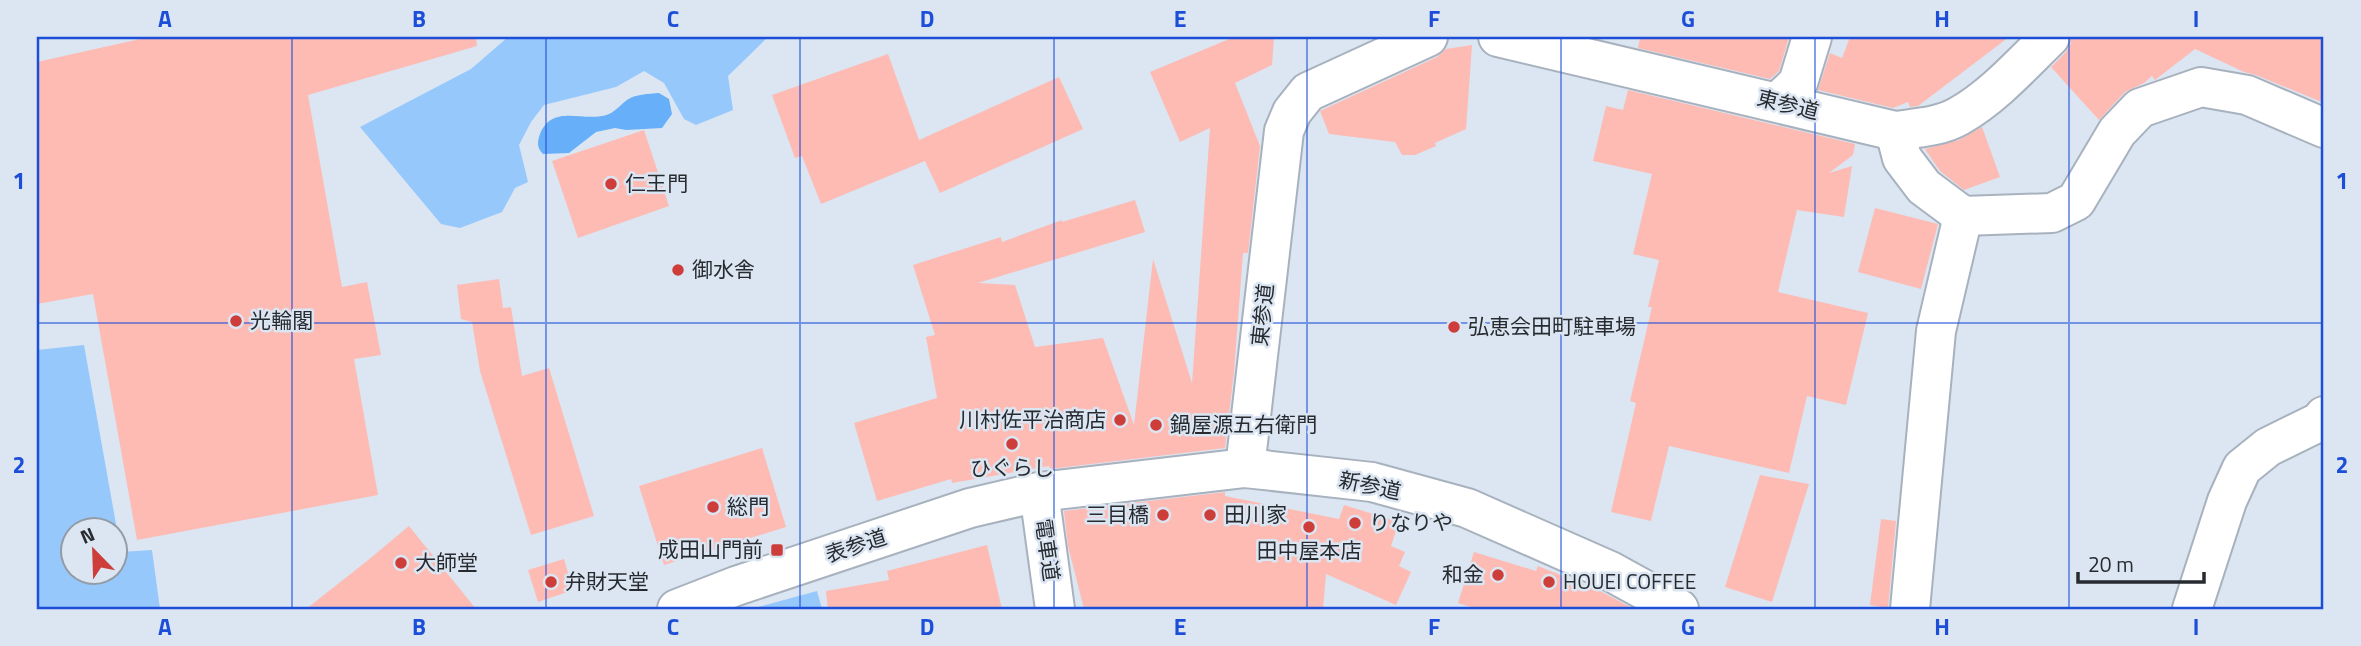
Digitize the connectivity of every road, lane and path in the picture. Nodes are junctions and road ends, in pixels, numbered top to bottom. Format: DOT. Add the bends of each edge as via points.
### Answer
graph roads {
  1 [pos="1428,37"];
  2 [pos="1498,37"];
  3 [pos="1812,37"];
  4 [pos="2050,37"];
  5 [pos="1778,102"];
  6 [pos="2324,128"];
  7 [pos="1895,131"];
  8 [pos="1963,216"];
  9 [pos="2324,416"];
  10 [pos="1245,467"];
  11 [pos="1038,492"];
  12 [pos="677,609"];
  13 [pos="1055,609"];
  14 [pos="1679,609"];
  15 [pos="1910,609"];
  16 [pos="2192,609"];
  1 -- 10 [label="street, 東参道" via="1308,92 1292,112 1284,131"];
  2 -- 5 [label="street, 東参道"];
  3 -- 5 [label="street" via="1798,83"];
  4 -- 7 [label="street, 東参道" via="1991,93 1958,117"];
  5 -- 7 [label="street, 東参道"];
  6 -- 8 [label="street" via="2247,95 2201,87 2140,108 2117,132 2076,201 2052,213"];
  7 -- 8 [label="street" via="1902,158 1924,187"];
  8 -- 15 [label="street" via="1936,331"];
  9 -- 16 [label="street" via="2321,422 2268,447 2242,468"];
  10 -- 11 [label="street, 新参道"];
  10 -- 14 [label="street, 新参道" via="1372,482 1467,508 1611,571"];
  11 -- 12 [label="street, 表参道" via="971,508"];
  11 -- 13 [label="street, 電車道"];
}
